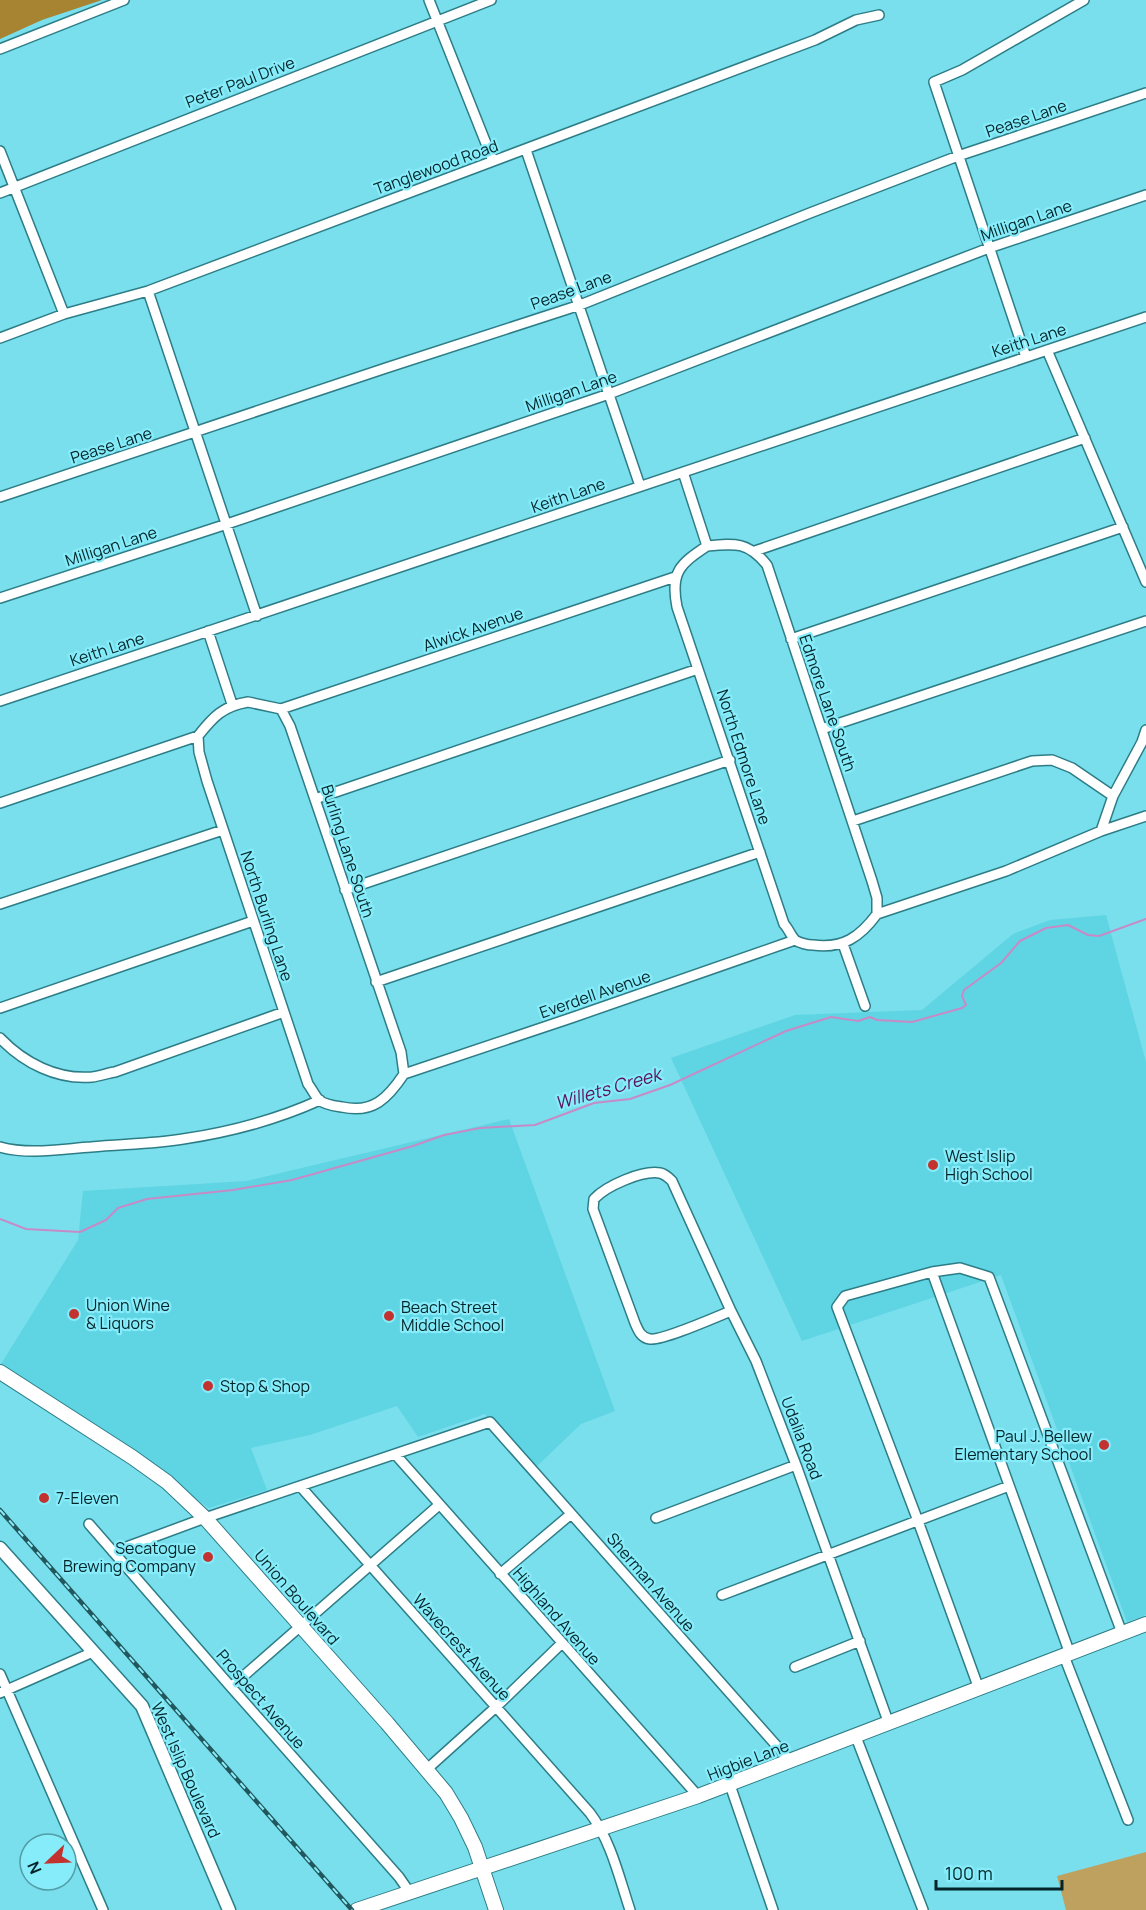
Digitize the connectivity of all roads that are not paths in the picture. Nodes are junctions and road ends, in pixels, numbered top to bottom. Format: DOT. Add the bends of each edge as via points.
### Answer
graph roads {
  1 [pos="124,0"];
  2 [pos="429,0"];
  3 [pos="490,0"];
  4 [pos="1084,0"];
  5 [pos="879,15"];
  6 [pos="437,21"];
  7 [pos="0,49"];
  8 [pos="1146,93"];
  9 [pos="526,150"];
  10 [pos="0,151"];
  11 [pos="958,156"];
  12 [pos="493,161"];
  13 [pos="14,187"];
  14 [pos="0,193"];
  15 [pos="1146,195"];
  16 [pos="989,248"];
  17 [pos="148,291"];
  18 [pos="580,305"];
  19 [pos="64,314"];
  20 [pos="1146,317"];
  21 [pos="0,338"];
  22 [pos="1047,350"];
  23 [pos="1026,357"];
  24 [pos="609,394"];
  25 [pos="196,432"];
  26 [pos="1085,438"];
  27 [pos="683,472"];
  28 [pos="640,486"];
  29 [pos="0,497"];
  30 [pos="227,524"];
  31 [pos="1123,527"];
  32 [pos="707,546"];
  33 [pos="755,551"];
  34 [pos="675,577"];
  35 [pos="1146,582"];
  36 [pos="0,598"];
  37 [pos="257,616"];
  38 [pos="1146,621"];
  39 [pos="208,631"];
  40 [pos="791,639"];
  41 [pos="699,669"];
  42 [pos="0,701"];
  43 [pos="232,705"];
  44 [pos="281,710"];
  45 [pos="822,729"];
  46 [pos="1146,730"];
  47 [pos="198,736"];
  48 [pos="730,759"];
  49 [pos="1113,796"];
  50 [pos="315,800"];
  51 [pos="0,803"];
  52 [pos="1146,816"];
  53 [pos="852,821"];
  54 [pos="223,830"];
  55 [pos="1101,831"];
  56 [pos="760,852"];
  57 [pos="345,890"];
  58 [pos="0,904"];
  59 [pos="877,914"];
  60 [pos="253,921"];
  61 [pos="795,940"];
  62 [pos="843,944"];
  63 [pos="376,982"];
  64 [pos="865,1006"];
  65 [pos="0,1008"];
  66 [pos="284,1012"];
  67 [pos="0,1038"];
  68 [pos="404,1074"];
  69 [pos="320,1100"];
  70 [pos="0,1147"];
  71 [pos="932,1272"];
  72 [pos="731,1311"];
  73 [pos="0,1372"];
  74 [pos="395,1454"];
  75 [pos="796,1465"];
  76 [pos="300,1486"];
  77 [pos="1009,1486"];
  78 [pos="439,1505"];
  79 [pos="571,1514"];
  80 [pos="205,1518"];
  81 [pos="656,1518"];
  82 [pos="918,1521"];
  83 [pos="89,1524"];
  84 [pos="0,1548"];
  85 [pos="113,1552"];
  86 [pos="828,1554"];
  87 [pos="369,1565"];
  88 [pos="500,1574"];
  89 [pos="722,1595"];
  90 [pos="1146,1624"];
  91 [pos="300,1626"];
  92 [pos="1122,1633"];
  93 [pos="860,1641"];
  94 [pos="561,1644"];
  95 [pos="93,1652"];
  96 [pos="1067,1655"];
  97 [pos="795,1667"];
  98 [pos="0,1674"];
  99 [pos="231,1687"];
  100 [pos="979,1689"];
  101 [pos="4,1692"];
  102 [pos="496,1707"];
  103 [pos="890,1724"];
  104 [pos="856,1737"];
  105 [pos="790,1762"];
  106 [pos="426,1770"];
  107 [pos="730,1785"];
  108 [pos="698,1796"];
  109 [pos="1128,1820"];
  110 [pos="602,1828"];
  111 [pos="483,1869"];
  112 [pos="410,1893"];
  113 [pos="103,1910"];
  114 [pos="229,1910"];
  115 [pos="357,1910"];
  116 [pos="496,1910"];
  117 [pos="630,1910"];
  118 [pos="773,1910"];
  119 [pos="923,1910"];
  1 -- 7 [label="street"];
  2 -- 6 [label="street"];
  3 -- 6 [label="street, Peter Paul Drive"];
  4 -- 11 [label="street" via="934,82"];
  5 -- 9 [label="street, Tanglewood Road" via="856,20 815,40"];
  6 -- 12 [label="street"];
  6 -- 13 [label="street, Peter Paul Drive"];
  8 -- 11 [label="street, Pease Lane"];
  9 -- 12 [label="street, Tanglewood Road"];
  9 -- 18 [label="street"];
  10 -- 13 [label="street"];
  11 -- 16 [label="street"];
  11 -- 18 [label="street, Pease Lane"];
  12 -- 17 [label="street, Tanglewood Road"];
  13 -- 14 [label="street, Peter Paul Drive"];
  13 -- 19 [label="street"];
  15 -- 16 [label="street, Milligan Lane"];
  16 -- 23 [label="street"];
  16 -- 24 [label="street, Milligan Lane"];
  17 -- 19 [label="street, Tanglewood Road"];
  17 -- 25 [label="street"];
  18 -- 24 [label="street"];
  18 -- 25 [label="street, Pease Lane"];
  19 -- 21 [label="street, Tanglewood Road"];
  20 -- 22 [label="street, Keith Lane"];
  22 -- 23 [label="street, Keith Lane"];
  22 -- 26 [label="street"];
  23 -- 27 [label="street, Keith Lane"];
  24 -- 28 [label="street"];
  24 -- 30 [label="street, Milligan Lane"];
  25 -- 29 [label="street, Pease Lane"];
  25 -- 30 [label="street"];
  26 -- 31 [label="street"];
  26 -- 33 [label="street"];
  27 -- 28 [label="street, Keith Lane"];
  27 -- 32 [label="street"];
  28 -- 37 [label="street, Keith Lane"];
  30 -- 36 [label="street, Milligan Lane"];
  30 -- 37 [label="street"];
  31 -- 35 [label="street"];
  31 -- 40 [label="street"];
  32 -- 33 [label="street" via="731,545"];
  32 -- 34 [label="street" via="691,556"];
  33 -- 40 [label="street, Edmore Lane South" via="767,565"];
  34 -- 41 [label="street, North Edmore Lane" via="677,607"];
  34 -- 44 [label="street, Alwick Avenue"];
  37 -- 39 [label="street, Keith Lane"];
  38 -- 45 [label="street"];
  39 -- 42 [label="street, Keith Lane"];
  39 -- 43 [label="street"];
  40 -- 45 [label="street, Edmore Lane South"];
  41 -- 48 [label="street, North Edmore Lane"];
  41 -- 50 [label="street"];
  43 -- 44 [label="street" via="249,702"];
  43 -- 47 [label="street" via="212,718"];
  44 -- 50 [label="street, Burling Lane South"];
  45 -- 53 [label="street, Edmore Lane South"];
  46 -- 49 [label="street"];
  47 -- 51 [label="street"];
  47 -- 54 [label="street, North Burling Lane" via="199,752"];
  48 -- 56 [label="street, North Edmore Lane"];
  48 -- 57 [label="street"];
  49 -- 53 [label="street" via="1072,768 1052,760 1032,761"];
  49 -- 55 [label="street"];
  50 -- 57 [label="street, Burling Lane South"];
  52 -- 55 [label="street"];
  53 -- 59 [label="street, Edmore Lane South" via="877,898"];
  54 -- 58 [label="street"];
  54 -- 60 [label="street, North Burling Lane"];
  55 -- 59 [label="street" via="1006,871"];
  56 -- 61 [label="street, North Edmore Lane" via="784,924"];
  56 -- 63 [label="street"];
  57 -- 63 [label="street, Burling Lane South"];
  59 -- 62 [label="street" via="866,929"];
  60 -- 65 [label="street"];
  60 -- 66 [label="street, North Burling Lane"];
  61 -- 62 [label="street" via="826,947"];
  61 -- 68 [label="street, Everdell Avenue"];
  62 -- 64 [label="street"];
  63 -- 68 [label="street, Burling Lane South" via="401,1052"];
  66 -- 67 [label="street" via="92,1077 46,1070 24,1059"];
  66 -- 69 [label="street, North Burling Lane" via="308,1084"];
  68 -- 69 [label="street" via="378,1103 366,1109 350,1109"];
  69 -- 70 [label="street" via="239,1129 181,1139 39,1150"];
  71 -- 77 [label="street"];
  71 -- 82 [label="street" via="845,1296 837,1307"];
  71 -- 92 [label="street" via="960,1268 989,1277"];
  72 -- 72 [label="street, Udalia Road" via="663,1337 651,1340 641,1335 593,1209 594,1199 609,1187 649,1172 663,1173 672,1181"];
  72 -- 75 [label="street, Udalia Road" via="756,1361"];
  73 -- 80 [label="main road, Union Boulevard" via="132,1456"];
  74 -- 76 [label="street"];
  74 -- 78 [label="street, Highland Avenue"];
  74 -- 79 [label="street, Sherman Avenue" via="490,1422"];
  75 -- 81 [label="street"];
  75 -- 86 [label="street, Udalia Road"];
  76 -- 80 [label="street"];
  76 -- 87 [label="street, Wavecrest Avenue"];
  77 -- 82 [label="street"];
  77 -- 96 [label="street"];
  78 -- 87 [label="street"];
  78 -- 88 [label="street, Highland Avenue"];
  79 -- 88 [label="street"];
  79 -- 105 [label="street, Sherman Avenue"];
  80 -- 85 [label="street"];
  80 -- 91 [label="main road, Union Boulevard"];
  82 -- 86 [label="street"];
  82 -- 100 [label="street"];
  83 -- 85 [label="street, Prospect Avenue"];
  84 -- 95 [label="street, West Islip Boulevard"];
  85 -- 99 [label="street, Prospect Avenue"];
  86 -- 89 [label="street"];
  86 -- 93 [label="street, Udalia Road"];
  87 -- 91 [label="street"];
  87 -- 102 [label="street, Wavecrest Avenue"];
  88 -- 94 [label="street, Highland Avenue"];
  90 -- 92 [label="main road, Higbie Lane"];
  91 -- 99 [label="street"];
  91 -- 106 [label="main road, Union Boulevard"];
  92 -- 96 [label="main road, Higbie Lane"];
  93 -- 97 [label="street"];
  93 -- 103 [label="street, Udalia Road"];
  94 -- 102 [label="street"];
  94 -- 108 [label="street, Highland Avenue"];
  95 -- 101 [label="street"];
  95 -- 114 [label="street, West Islip Boulevard" via="142,1706"];
  96 -- 100 [label="main road, Higbie Lane"];
  96 -- 109 [label="street"];
  98 -- 101 [label="street"];
  99 -- 112 [label="street, Prospect Avenue"];
  100 -- 103 [label="main road, Higbie Lane"];
  101 -- 113 [label="street"];
  102 -- 106 [label="street"];
  102 -- 110 [label="street, Wavecrest Avenue"];
  103 -- 104 [label="main road, Higbie Lane"];
  104 -- 105 [label="main road, Higbie Lane"];
  104 -- 119 [label="street"];
  105 -- 107 [label="main road, Higbie Lane"];
  106 -- 111 [label="main road, Union Boulevard" via="458,1812"];
  107 -- 108 [label="main road, Higbie Lane"];
  107 -- 118 [label="street"];
  108 -- 110 [label="main road, Higbie Lane"];
  110 -- 111 [label="main road, Higbie Lane"];
  110 -- 117 [label="street"];
  111 -- 112 [label="main road, Higbie Lane"];
  111 -- 116 [label="main road, Union Boulevard"];
  112 -- 115 [label="main road, Higbie Lane"];
}
